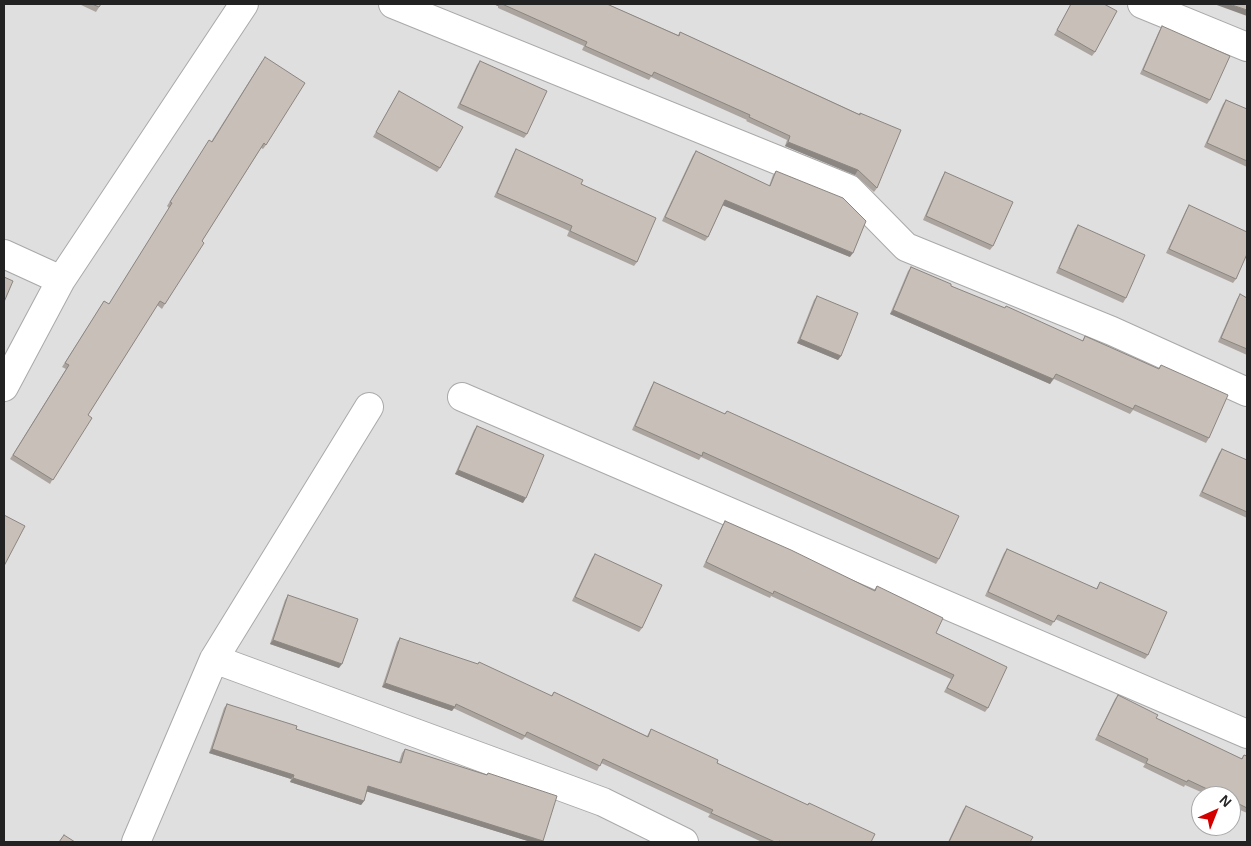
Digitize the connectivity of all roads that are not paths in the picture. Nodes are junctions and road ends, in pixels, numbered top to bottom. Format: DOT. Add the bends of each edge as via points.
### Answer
graph roads {
  1 [pos="244,4"];
  2 [pos="393,4"];
  3 [pos="1142,4"];
  4 [pos="1247,47"];
  5 [pos="4,254"];
  6 [pos="61,280"];
  7 [pos="4,387"];
  8 [pos="1247,392"];
  9 [pos="462,397"];
  10 [pos="369,407"];
  11 [pos="214,659"];
  12 [pos="1247,734"];
  13 [pos="136,842"];
  14 [pos="684,842"];
  1 -- 6 [label="street"];
  2 -- 8 [label="street" via="849,189 906,247 1112,331"];
  3 -- 4 [label="street"];
  5 -- 6 [label="street"];
  6 -- 7 [label="street"];
  9 -- 12 [label="street"];
  10 -- 11 [label="street"];
  11 -- 13 [label="street"];
  11 -- 14 [label="street" via="603,802"];
}
